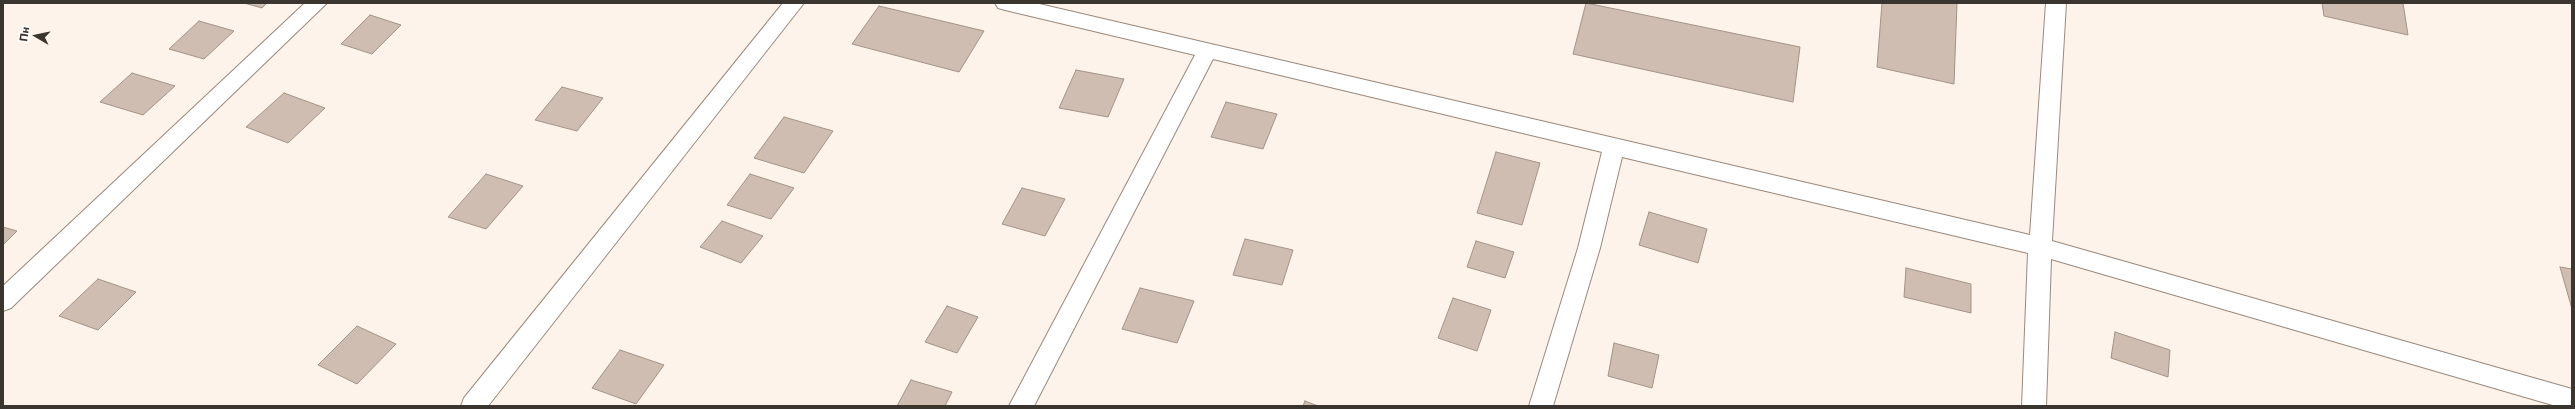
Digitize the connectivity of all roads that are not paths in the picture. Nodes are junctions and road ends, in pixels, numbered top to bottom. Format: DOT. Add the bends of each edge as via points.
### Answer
graph roads {
  1 [pos="317,3"];
  2 [pos="794,3"];
  3 [pos="1005,3"];
  4 [pos="2056,3"];
  5 [pos="1208,51"];
  6 [pos="1614,146"];
  7 [pos="2040,247"];
  8 [pos="3,302"];
  9 [pos="2550,400"];
  10 [pos="2572,400"];
  11 [pos="473,406"];
  12 [pos="1021,406"];
  13 [pos="1541,406"];
  14 [pos="2034,406"];
  1 -- 8 [label="street"];
  2 -- 11 [label="street"];
  3 -- 5 [label="street"];
  4 -- 7 [label="street"];
  5 -- 6 [label="street"];
  5 -- 12 [label="street"];
  6 -- 7 [label="street"];
  6 -- 13 [label="street" via="1589,248"];
  7 -- 9 [label="street"];
  7 -- 14 [label="street"];
  9 -- 10 [label="street"];
}
